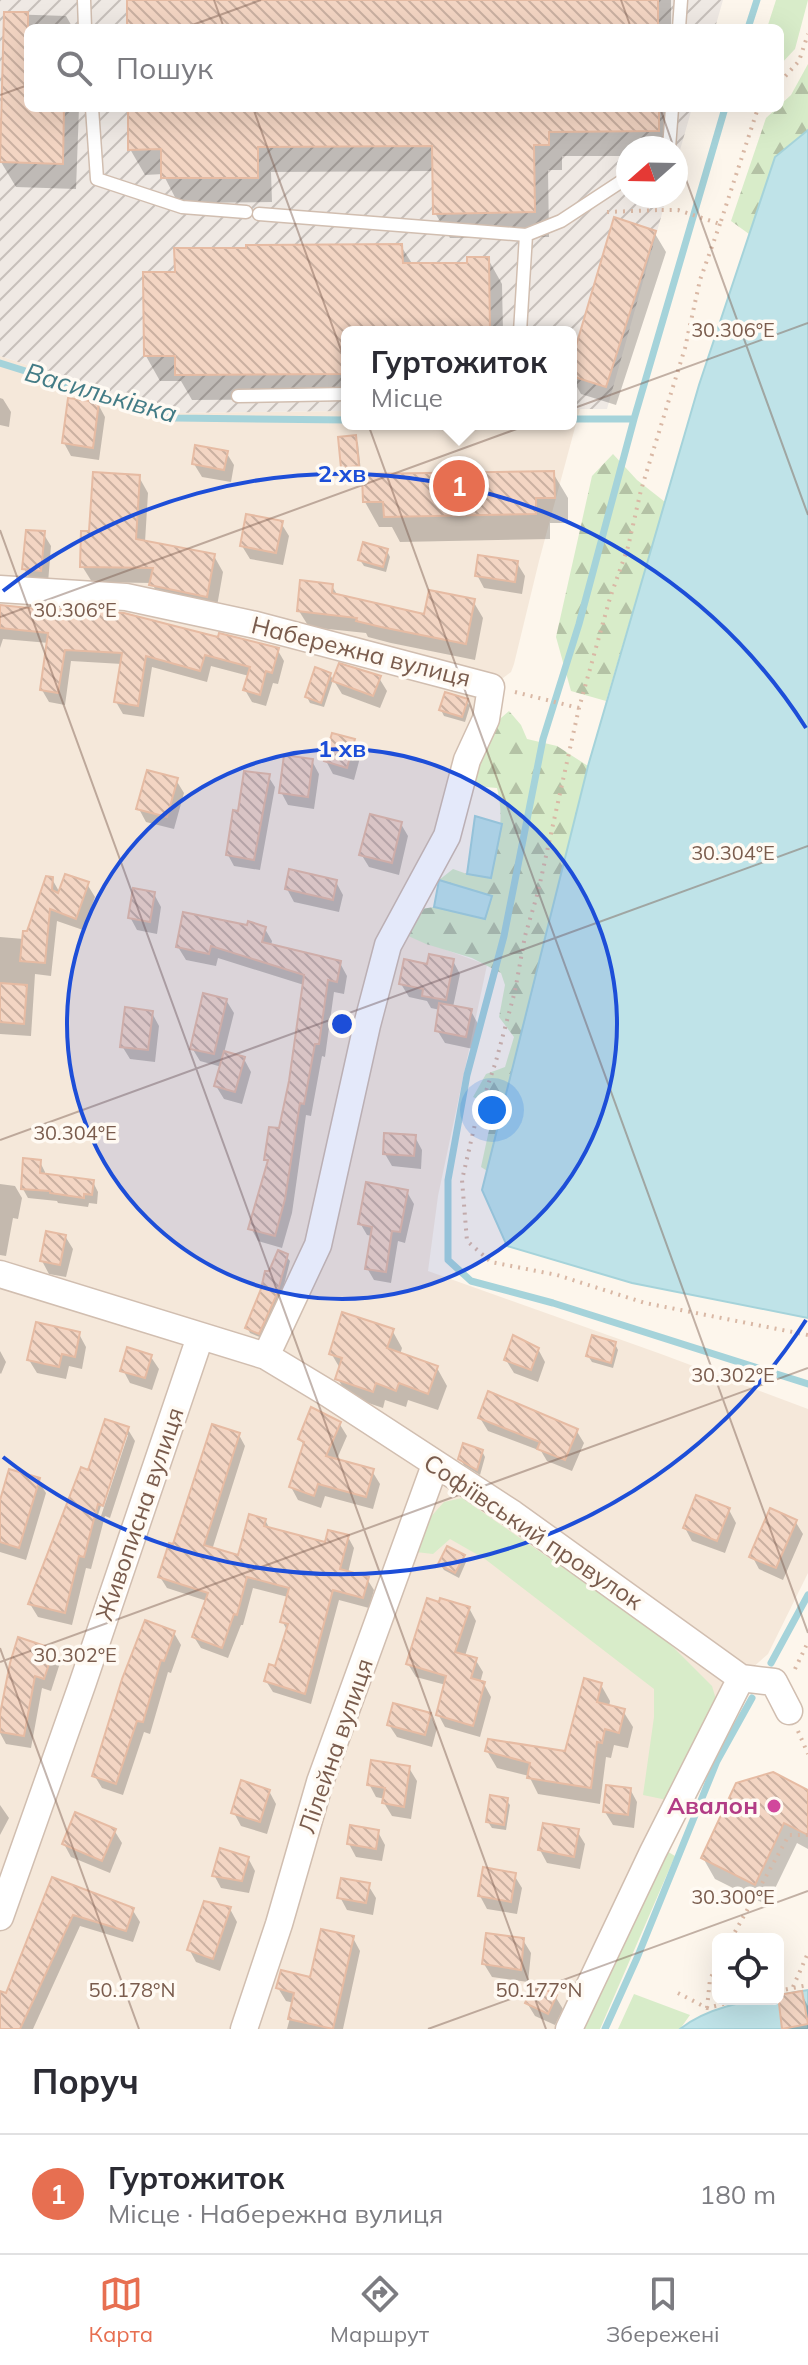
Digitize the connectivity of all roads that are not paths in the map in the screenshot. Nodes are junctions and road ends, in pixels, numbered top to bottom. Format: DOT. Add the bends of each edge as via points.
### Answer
graph roads {
  1 [pos="84,0"];
  2 [pos="681,0"];
  3 [pos="85,24"];
  4 [pos="679,24"];
  5 [pos="92,112"];
  6 [pos="672,112"];
  7 [pos="670,136"];
  8 [pos="616,185"];
  9 [pos="526,235"];
  10 [pos="520,326"];
  11 [pos="341,394"];
  12 [pos="238,396"];
  13 [pos="0,589"];
  14 [pos="0,1274"];
  15 [pos="200,1337"];
  16 [pos="266,1356"];
  17 [pos="435,1465"];
  18 [pos="741,1678"];
  19 [pos="789,1711"];
  20 [pos="0,1917"];
  21 [pos="244,2029"];
  22 [pos="569,2029"];
  1 -- 3 [label="lane"];
  2 -- 4 [label="lane"];
  5 -- 9 [label="lane" via="97,179 182,207"];
  6 -- 7 [label="lane"];
  8 -- 9 [label="lane" via="561,221"];
  9 -- 10 [label="lane"];
  11 -- 12 [label="lane"];
  13 -- 16 [label="street, Набережна вулиця" via="126,597 491,687 486,719 467,760 447,836 388,945 318,1245"];
  14 -- 15 [label="street, Софіївський провулок"];
  15 -- 16 [label="street, Софіївський провулок"];
  15 -- 20 [label="street, Живописна вулиця"];
  16 -- 17 [label="street, Софіївський провулок"];
  17 -- 18 [label="street, Софіївський провулок" via="513,1514"];
  17 -- 21 [label="street, Лілейна вулиця" via="320,1782"];
  18 -- 19 [label="street, Софіївський провулок" via="774,1682"];
  18 -- 22 [label="street"];
}
